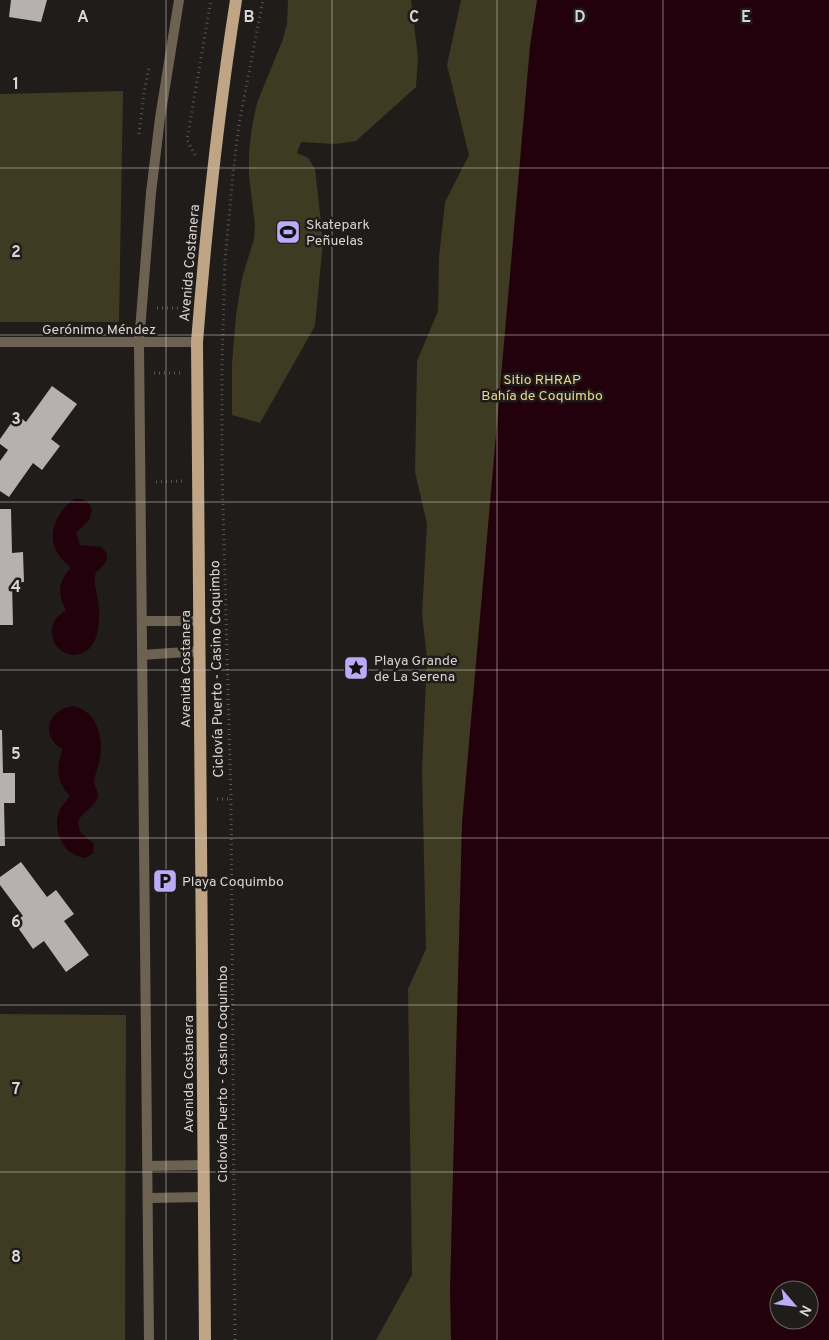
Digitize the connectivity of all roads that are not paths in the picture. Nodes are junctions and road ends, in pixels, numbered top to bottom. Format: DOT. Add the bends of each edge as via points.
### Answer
graph roads {
  1 [pos="179,0"];
  2 [pos="236,0"];
  3 [pos="0,342"];
  4 [pos="197,342"];
  5 [pos="139,343"];
  6 [pos="142,621"];
  7 [pos="199,621"];
  8 [pos="200,651"];
  9 [pos="142,655"];
  10 [pos="204,1165"];
  11 [pos="147,1166"];
  12 [pos="204,1197"];
  13 [pos="148,1198"];
  14 [pos="150,1340"];
  15 [pos="206,1340"];
  1 -- 5 [label="street" via="154,165"];
  2 -- 4 [label="main road, Avenida Costanera" via="214,156"];
  3 -- 5 [label="street, Gerónimo Méndez"];
  4 -- 5 [label="street, Gerónimo Méndez"];
  4 -- 7 [label="main road, Avenida Costanera"];
  5 -- 6 [label="street"];
  6 -- 7 [label="street"];
  6 -- 9 [label="street"];
  7 -- 8 [label="main road, Avenida Costanera"];
  8 -- 9 [label="street"];
  8 -- 10 [label="main road, Avenida Costanera"];
  9 -- 11 [label="street"];
  10 -- 11 [label="street"];
  10 -- 12 [label="main road, Avenida Costanera"];
  11 -- 13 [label="street"];
  12 -- 13 [label="street"];
  12 -- 15 [label="main road, Avenida Costanera"];
  13 -- 14 [label="street"];
}
